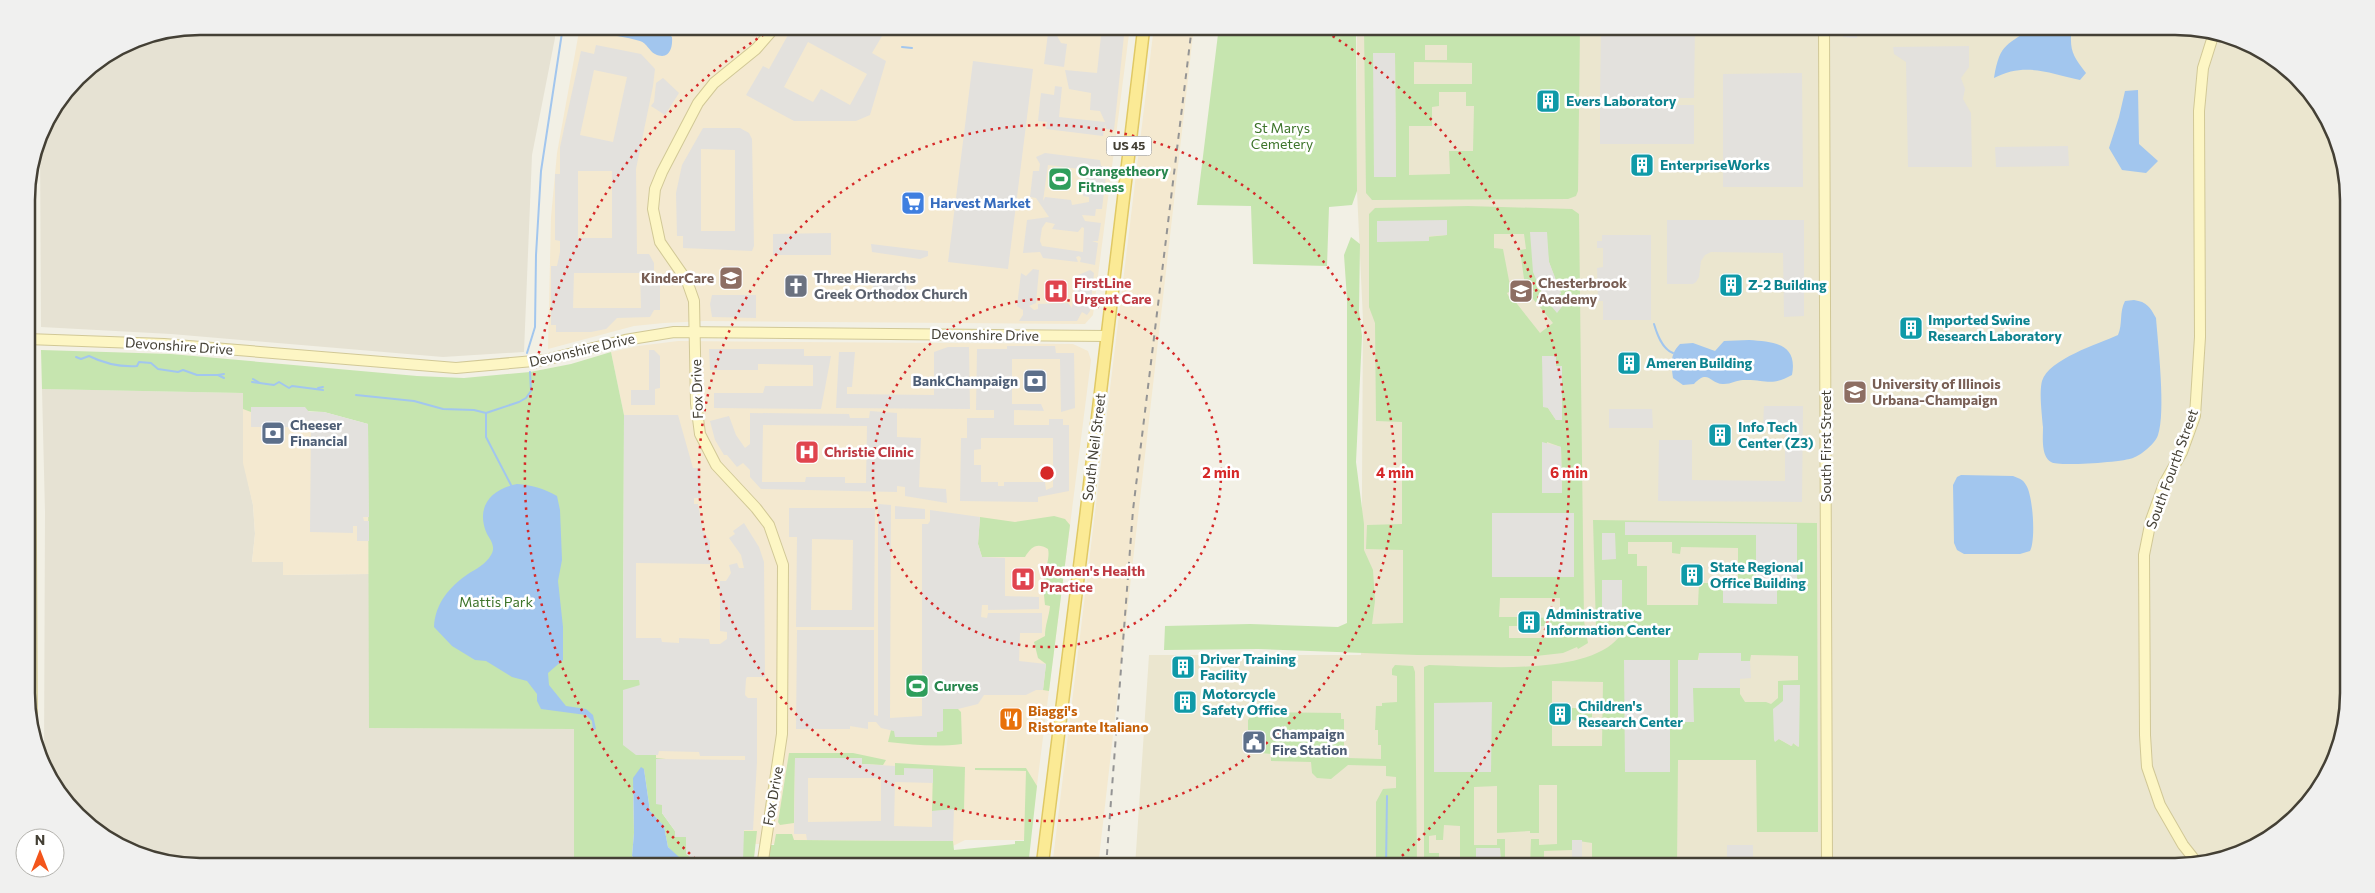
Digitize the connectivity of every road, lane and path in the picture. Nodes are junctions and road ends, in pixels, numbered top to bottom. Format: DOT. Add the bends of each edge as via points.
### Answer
graph roads {
  1 [pos="768,35"];
  2 [pos="1143,35"];
  3 [pos="1824,35"];
  4 [pos="2212,39"];
  5 [pos="696,332"];
  6 [pos="1107,336"];
  7 [pos="35,339"];
  8 [pos="2193,857"];
  9 [pos="763,858"];
  10 [pos="1043,858"];
  11 [pos="1827,858"];
  1 -- 5 [label="street, Fox Drive" via="714,84 698,103 655,189 654,218 660,242 691,290"];
  2 -- 6 [label="main road, South Neil Street / US 45"];
  3 -- 11 [label="street, South First Street"];
  4 -- 8 [label="street, South Fourth Street" via="2203,68 2199,111 2200,337 2194,416 2182,452 2164,484 2151,520 2144,555 2147,767 2160,805"];
  5 -- 6 [label="street, Devonshire Drive"];
  5 -- 7 [label="street, Devonshire Drive" via="652,334 541,361 456,368 164,344"];
  5 -- 9 [label="street, Fox Drive" via="696,403 701,438 716,465 769,524 783,565 782,734"];
  6 -- 10 [label="main road, South Neil Street / US 45"];
}
